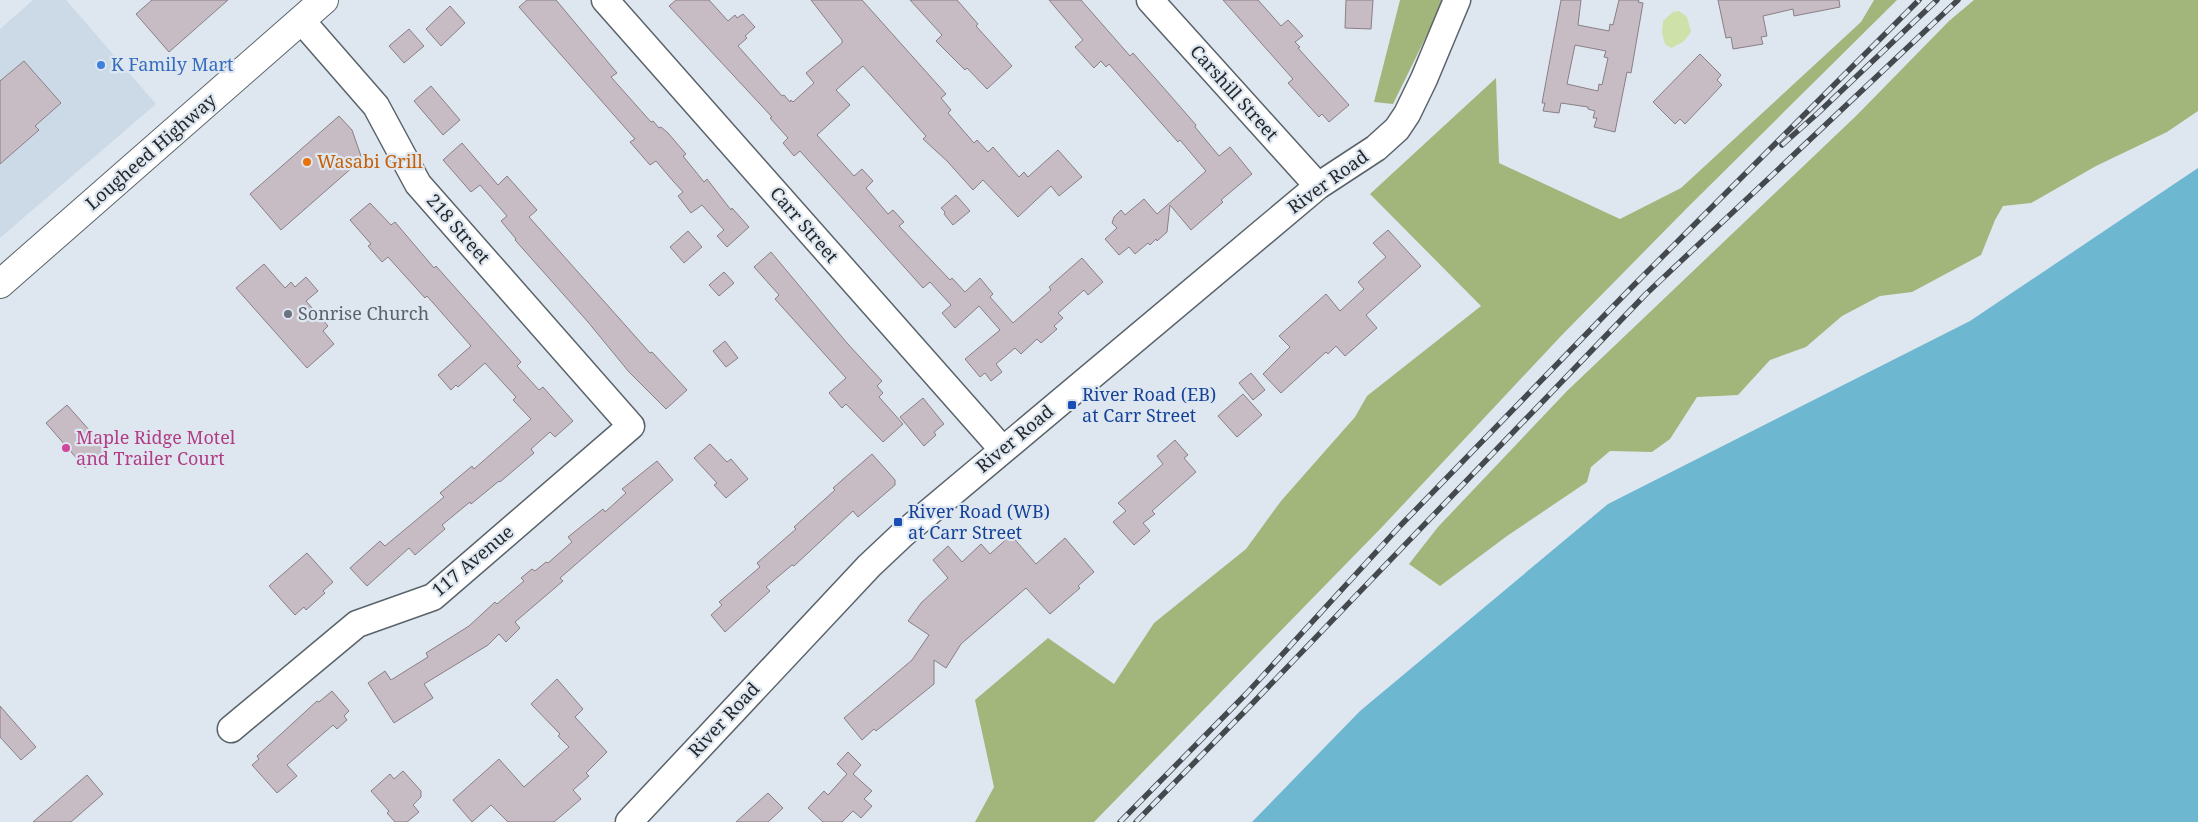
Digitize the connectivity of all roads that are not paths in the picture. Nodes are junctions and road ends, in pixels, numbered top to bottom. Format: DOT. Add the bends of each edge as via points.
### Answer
graph roads {
  1 [pos="324,0"];
  2 [pos="605,0"];
  3 [pos="1150,0"];
  4 [pos="1457,0"];
  5 [pos="301,20"];
  6 [pos="1318,186"];
  7 [pos="0,284"];
  8 [pos="632,426"];
  9 [pos="1003,450"];
  10 [pos="231,729"];
  11 [pos="629,822"];
  1 -- 5 [label="highway, Lougheed Highway"];
  2 -- 9 [label="street, Carr Street"];
  3 -- 6 [label="street, Carshill Street"];
  4 -- 6 [label="street, River Road" via="1424,78 1397,129 1376,148"];
  5 -- 7 [label="highway, Lougheed Highway"];
  5 -- 8 [label="street, 218 Street" via="376,106 418,184"];
  6 -- 9 [label="street, River Road"];
  8 -- 10 [label="street, 117 Avenue" via="433,597 357,624"];
  9 -- 11 [label="street, River Road" via="869,566"];
}
